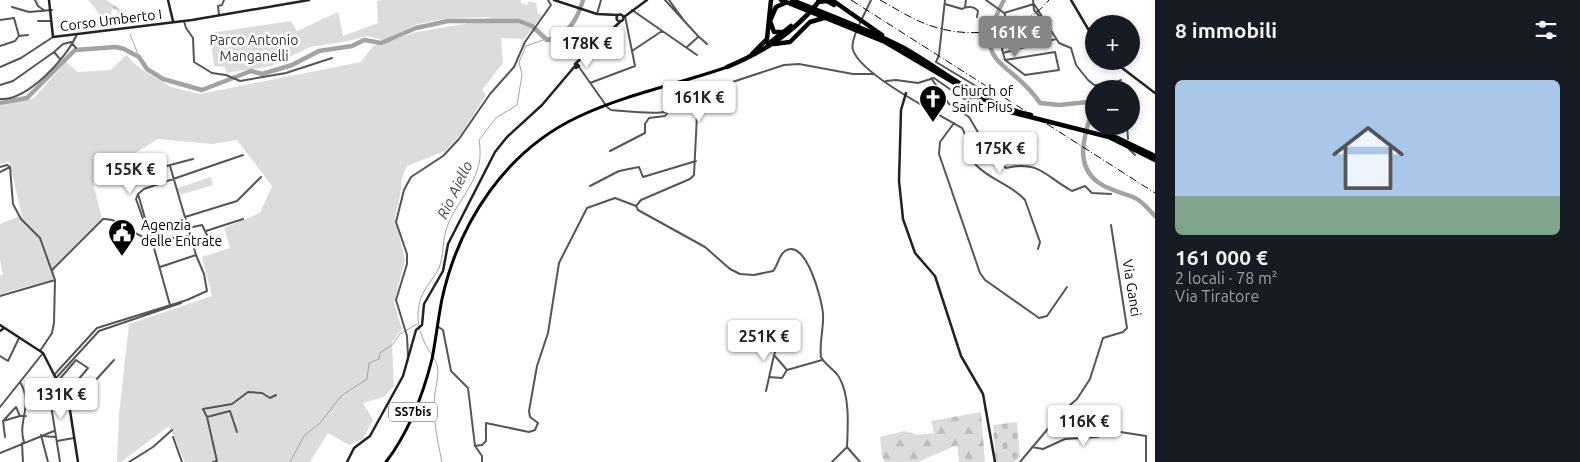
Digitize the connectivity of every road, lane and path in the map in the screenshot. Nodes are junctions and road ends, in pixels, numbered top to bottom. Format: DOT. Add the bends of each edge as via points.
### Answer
graph roads {
  1 [pos="35,0"];
  2 [pos="49,0"];
  3 [pos="168,0"];
  4 [pos="224,0"];
  5 [pos="309,0"];
  6 [pos="548,0"];
  7 [pos="554,0"];
  8 [pos="601,0"];
  9 [pos="647,0"];
  10 [pos="665,0"];
  11 [pos="669,0"];
  12 [pos="781,0"];
  13 [pos="832,0"];
  14 [pos="871,0"];
  15 [pos="945,0"];
  16 [pos="966,0"];
  17 [pos="986,0"];
  18 [pos="993,0"];
  19 [pos="1033,0"];
  20 [pos="1071,0"];
  21 [pos="790,1"];
  22 [pos="818,1"];
  23 [pos="770,2"];
  24 [pos="990,2"];
  25 [pos="944,4"];
  26 [pos="1034,4"];
  27 [pos="671,5"];
  28 [pos="12,7"];
  29 [pos="965,7"];
  30 [pos="1026,7"];
  31 [pos="52,10"];
  32 [pos="632,10"];
  33 [pos="1034,10"];
  34 [pos="45,11"];
  35 [pos="809,11"];
  36 [pos="1005,13"];
  37 [pos="597,14"];
  38 [pos="219,15"];
  39 [pos="977,17"];
  40 [pos="620,18"];
  41 [pos="1042,18"];
  42 [pos="828,19"];
  43 [pos="0,20"];
  44 [pos="38,21"];
  45 [pos="52,21"];
  46 [pos="184,21"];
  47 [pos="843,21"];
  48 [pos="173,22"];
  49 [pos="810,22"];
  50 [pos="1005,22"];
  51 [pos="1041,23"];
  52 [pos="686,24"];
  53 [pos="1085,24"];
  54 [pos="662,30"];
  55 [pos="784,34"];
  56 [pos="76,35"];
  57 [pos="19,36"];
  58 [pos="28,36"];
  59 [pos="698,36"];
  60 [pos="54,37"];
  61 [pos="792,39"];
  62 [pos="886,39"];
  63 [pos="1056,39"];
  64 [pos="707,44"];
  65 [pos="774,44"];
  66 [pos="0,46"];
  67 [pos="686,47"];
  68 [pos="76,48"];
  69 [pos="632,51"];
  70 [pos="54,52"];
  71 [pos="755,53"];
  72 [pos="1003,53"];
  73 [pos="697,55"];
  74 [pos="332,58"];
  75 [pos="60,59"];
  76 [pos="1005,60"];
  77 [pos="577,66"];
  78 [pos="727,67"];
  79 [pos="0,68"];
  80 [pos="1126,70"];
  81 [pos="873,74"];
  82 [pos="931,78"];
  83 [pos="1088,80"];
  84 [pos="886,81"];
  85 [pos="590,83"];
  86 [pos="0,85"];
  87 [pos="978,92"];
  88 [pos="906,93"];
  89 [pos="1155,93"];
  90 [pos="975,98"];
  91 [pos="0,99"];
  92 [pos="698,100"];
  93 [pos="693,104"];
  94 [pos="606,106"];
  95 [pos="685,108"];
  96 [pos="695,108"];
  97 [pos="1000,108"];
  98 [pos="668,112"];
  99 [pos="954,123"];
  100 [pos="1128,135"];
  101 [pos="1128,139"];
  102 [pos="1129,147"];
  103 [pos="610,151"];
  104 [pos="243,155"];
  105 [pos="1135,155"];
  106 [pos="1155,158"];
  107 [pos="193,159"];
  108 [pos="696,161"];
  109 [pos="8,166"];
  110 [pos="170,166"];
  111 [pos="0,167"];
  112 [pos="128,170"];
  113 [pos="0,172"];
  114 [pos="261,177"];
  115 [pos="174,179"];
  116 [pos="590,186"];
  117 [pos="1111,194"];
  118 [pos="636,206"];
  119 [pos="185,217"];
  120 [pos="243,219"];
  121 [pos="1111,226"];
  122 [pos="188,228"];
  123 [pos="206,231"];
  124 [pos="191,236"];
  125 [pos="151,239"];
  126 [pos="154,248"];
  127 [pos="213,248"];
  128 [pos="1038,249"];
  129 [pos="196,255"];
  130 [pos="159,267"];
  131 [pos="52,270"];
  132 [pos="55,280"];
  133 [pos="1067,287"];
  134 [pos="0,296"];
  135 [pos="171,306"];
  136 [pos="0,325"];
  137 [pos="437,326"];
  138 [pos="4,328"];
  139 [pos="0,331"];
  140 [pos="19,338"];
  141 [pos="780,340"];
  142 [pos="41,352"];
  143 [pos="774,355"];
  144 [pos="0,356"];
  145 [pos="408,356"];
  146 [pos="114,360"];
  147 [pos="822,360"];
  148 [pos="787,370"];
  149 [pos="769,377"];
  150 [pos="56,378"];
  151 [pos="20,382"];
  152 [pos="33,390"];
  153 [pos="63,391"];
  154 [pos="766,391"];
  155 [pos="26,395"];
  156 [pos="35,395"];
  157 [pos="49,395"];
  158 [pos="276,395"];
  159 [pos="69,404"];
  160 [pos="51,405"];
  161 [pos="55,405"];
  162 [pos="0,407"];
  163 [pos="27,407"];
  164 [pos="20,416"];
  165 [pos="26,416"];
  166 [pos="207,417"];
  167 [pos="3,421"];
  168 [pos="172,430"];
  169 [pos="54,431"];
  170 [pos="237,432"];
  171 [pos="41,435"];
  172 [pos="5,437"];
  173 [pos="55,437"];
  174 [pos="173,437"];
  175 [pos="74,438"];
  176 [pos="57,441"];
  177 [pos="23,442"];
  178 [pos="475,446"];
  179 [pos="847,447"];
  180 [pos="1032,447"];
  181 [pos="0,453"];
  182 [pos="23,462"];
  183 [pos="48,462"];
  184 [pos="60,462"];
  185 [pos="78,462"];
  186 [pos="128,462"];
  187 [pos="181,462"];
  188 [pos="213,462"];
  189 [pos="347,462"];
  190 [pos="386,462"];
  191 [pos="482,462"];
  192 [pos="832,462"];
  193 [pos="860,462"];
  194 [pos="995,462"];
  195 [pos="1020,462"];
  196 [pos="1146,462"];
  1 -- 34 [label="street"];
  2 -- 31 [label="street"];
  3 -- 48 [label="street"];
  4 -- 38 [label="street" via="218,6"];
  5 -- 38 [label="street, Corso Umberto I"];
  6 -- 145 [label="street" via="551,5 525,42 514,67 490,94 459,139 443,156 411,176 404,190 396,222 407,254 407,264 396,300 407,336"];
  7 -- 37 [label="street"];
  8 -- 37 [label="street"];
  9 -- 32 [label="street"];
  10 -- 27 [label="street"];
  11 -- 27 [label="street"];
  12 -- 21 [label="highway"];
  13 -- 62 [label="highway"];
  14 -- 81 [label="street" via="852,47"];
  15 -- 25 [label="street"];
  16 -- 29 [label="street"];
  17 -- 24 [label="street"];
  18 -- 24 [label="street"];
  19 -- 26 [label="street"];
  20 -- 53 [label="street"];
  21 -- 35 [label="highway"];
  21 -- 47 [label="highway"];
  21 -- 55 [label="highway" via="777,6 770,17 773,31"];
  22 -- 47 [label="highway" via="831,3 851,16 849,21"];
  22 -- 55 [label="highway, SS7bis"];
  23 -- 71 [label="highway" via="767,40"];
  24 -- 36 [label="street"];
  25 -- 29 [label="street" via="950,8"];
  25 -- 87 [label="street" via="937,64 976,86"];
  26 -- 30 [label="street"];
  26 -- 33 [label="street"];
  26 -- 41 [label="street"];
  27 -- 52 [label="street"];
  27 -- 52 [label="street"];
  28 -- 34 [label="street" via="29,12"];
  29 -- 39 [label="street" via="976,9"];
  30 -- 33 [label="street"];
  30 -- 36 [label="street"];
  31 -- 34 [label="street"];
  31 -- 45 [label="street"];
  32 -- 40 [label="street"];
  32 -- 54 [label="street"];
  33 -- 41 [label="street"];
  35 -- 42 [label="highway"];
  35 -- 49 [label="highway"];
  36 -- 50 [label="street"];
  37 -- 40 [label="street"];
  38 -- 46 [label="street, Corso Umberto I"];
  40 -- 69 [label="street"];
  40 -- 77 [label="street" via="579,59"];
  41 -- 63 [label="street"];
  42 -- 49 [label="highway"];
  42 -- 97 [label="highway" via="893,46"];
  43 -- 57 [label="street" via="14,18"];
  44 -- 45 [label="street"];
  45 -- 60 [label="street"];
  46 -- 48 [label="street, Corso Umberto I"];
  46 -- 74 [label="street" via="194,38 194,62 212,74 240,81 286,73"];
  47 -- 62 [label="highway"];
  48 -- 56 [label="street, Corso Umberto I"];
  49 -- 61 [label="highway"];
  51 -- 72 [label="street" via="1006,33 1008,40"];
  52 -- 59 [label="street"];
  54 -- 67 [label="street"];
  54 -- 69 [label="street"];
  55 -- 61 [label="highway" via="786,41"];
  55 -- 65 [label="highway, SS7bis"];
  55 -- 71 [label="highway, SS7bis"];
  56 -- 60 [label="street, Corso Umberto I"];
  56 -- 75 [label="street"];
  57 -- 58 [label="street"];
  57 -- 66 [label="street"];
  59 -- 64 [label="street"];
  59 -- 67 [label="street"];
  60 -- 79 [label="street, Corso Umberto I"];
  61 -- 65 [label="highway"];
  62 -- 97 [label="highway"];
  63 -- 72 [label="street"];
  63 -- 83 [label="street" via="1071,48 1074,62"];
  65 -- 71 [label="highway, SS7bis"];
  67 -- 73 [label="street"];
  68 -- 70 [label="street" via="70,42 62,44"];
  69 -- 85 [label="street" via="635,66"];
  70 -- 75 [label="street"];
  70 -- 86 [label="street" via="13,81"];
  71 -- 78 [label="highway, SS7bis"];
  72 -- 76 [label="street"];
  75 -- 91 [label="street" via="17,97"];
  76 -- 76 [label="street" via="1055,52 1059,70 1025,75"];
  77 -- 85 [label="street"];
  77 -- 145 [label="street" via="495,152 448,244 443,271 424,304 422,324"];
  78 -- 94 [label="main road, SS7bis"];
  80 -- 89 [label="street"];
  81 -- 84 [label="street"];
  81 -- 92 [label="street" via="853,74 799,64 784,65 708,90"];
  82 -- 84 [label="street" via="918,83"];
  82 -- 90 [label="street" via="964,99"];
  82 -- 117 [label="street" via="949,104 969,117 986,146 1006,168 1015,164 1028,165 1072,191 1085,186 1092,193"];
  84 -- 88 [label="street" via="895,90"];
  85 -- 94 [label="street"];
  88 -- 99 [label="street"];
  88 -- 194 [label="street" via="901,110 899,181 903,218 915,252 935,276 961,356 983,394"];
  92 -- 93 [label="street"];
  92 -- 96 [label="street"];
  93 -- 95 [label="street"];
  93 -- 96 [label="street"];
  93 -- 96 [label="street"];
  94 -- 98 [label="street" via="611,110"];
  94 -- 137 [label="main road, SS7bis" via="579,116 549,133 518,158 491,187 458,243"];
  95 -- 96 [label="street"];
  95 -- 98 [label="street"];
  96 -- 108 [label="street"];
  97 -- 106 [label="highway" via="1130,143"];
  98 -- 103 [label="street" via="666,116 649,118 645,133"];
  99 -- 128 [label="street" via="966,134 975,164 990,178 1025,200 1040,242"];
  99 -- 133 [label="street" via="940,142 939,154 985,280 1039,318 1047,316"];
  100 -- 101 [label="street"];
  102 -- 105 [label="street"];
  104 -- 115 [label="street"];
  107 -- 110 [label="street"];
  108 -- 116 [label="street" via="643,176 639,167 628,168"];
  108 -- 118 [label="street" via="690,180 641,200"];
  109 -- 111 [label="street"];
  109 -- 113 [label="street"];
  109 -- 131 [label="street" via="13,204 21,219 40,238"];
  110 -- 112 [label="street"];
  110 -- 115 [label="street"];
  114 -- 119 [label="street" via="237,201"];
  115 -- 119 [label="street"];
  115 -- 125 [label="street" via="144,189 136,199"];
  118 -- 147 [label="street" via="705,247 740,274 768,274 776,268 783,252 798,252 819,292 823,313"];
  118 -- 178 [label="street" via="615,198 587,208 559,263 548,333 537,366 529,411 538,423 535,430 529,432 486,422 486,441"];
  119 -- 122 [label="street"];
  120 -- 123 [label="street"];
  121 -- 180 [label="street, Via Ganci" via="1127,328 1104,336 1090,379 1077,399"];
  122 -- 123 [label="street" via="202,225"];
  122 -- 124 [label="street"];
  123 -- 127 [label="street"];
  124 -- 125 [label="street"];
  124 -- 129 [label="street"];
  125 -- 131 [label="street" via="113,219 103,219"];
  126 -- 130 [label="street"];
  129 -- 130 [label="street"];
  129 -- 135 [label="street" via="204,274 205,293"];
  130 -- 135 [label="street"];
  131 -- 132 [label="street"];
  132 -- 134 [label="street"];
  132 -- 142 [label="street" via="54,323"];
  135 -- 150 [label="street" via="98,331"];
  136 -- 138 [label="street"];
  137 -- 178 [label="street" via="443,330 451,370 468,388"];
  137 -- 190 [label="main road, SS7bis" via="420,398"];
  138 -- 139 [label="street"];
  138 -- 140 [label="street"];
  140 -- 142 [label="street"];
  140 -- 144 [label="street" via="8,360"];
  141 -- 143 [label="street"];
  142 -- 150 [label="street"];
  142 -- 151 [label="street"];
  143 -- 148 [label="street"];
  143 -- 149 [label="street"];
  145 -- 189 [label="street" via="403,376 370,436 354,448"];
  146 -- 159 [label="street" via="85,392"];
  147 -- 148 [label="street"];
  147 -- 179 [label="street" via="838,376 843,387"];
  148 -- 149 [label="street" via="782,378"];
  149 -- 154 [label="street"];
  150 -- 153 [label="street"];
  150 -- 153 [label="street" via="76,360 88,368 73,386"];
  151 -- 155 [label="street"];
  151 -- 162 [label="street"];
  152 -- 155 [label="street"];
  152 -- 156 [label="street"];
  152 -- 157 [label="street" via="44,380"];
  153 -- 159 [label="street"];
  155 -- 156 [label="street"];
  155 -- 163 [label="street"];
  156 -- 157 [label="street"];
  157 -- 161 [label="street" via="55,396"];
  158 -- 166 [label="street" via="270,398 262,393 248,392 232,404 203,408"];
  159 -- 161 [label="street"];
  159 -- 175 [label="street"];
  160 -- 161 [label="street"];
  160 -- 163 [label="street"];
  160 -- 169 [label="street"];
  163 -- 165 [label="street"];
  164 -- 165 [label="street"];
  164 -- 167 [label="street"];
  164 -- 167 [label="street" via="16,407"];
  165 -- 177 [label="street" via="21,430"];
  166 -- 170 [label="street" via="230,411"];
  166 -- 188 [label="street" via="217,461"];
  167 -- 172 [label="street"];
  168 -- 186 [label="street" via="153,447"];
  169 -- 171 [label="street"];
  169 -- 173 [label="street"];
  171 -- 173 [label="street"];
  171 -- 177 [label="street"];
  171 -- 183 [label="street"];
  173 -- 176 [label="street"];
  174 -- 187 [label="street"];
  175 -- 176 [label="street"];
  175 -- 185 [label="street"];
  176 -- 184 [label="street"];
  177 -- 181 [label="street"];
  177 -- 182 [label="street"];
  178 -- 191 [label="street"];
  179 -- 192 [label="street"];
  179 -- 193 [label="street"];
  180 -- 195 [label="street, Via Ganci"];
  180 -- 196 [label="street" via="1043,449 1065,439 1098,437 1114,431 1144,435 1147,438"];
}
